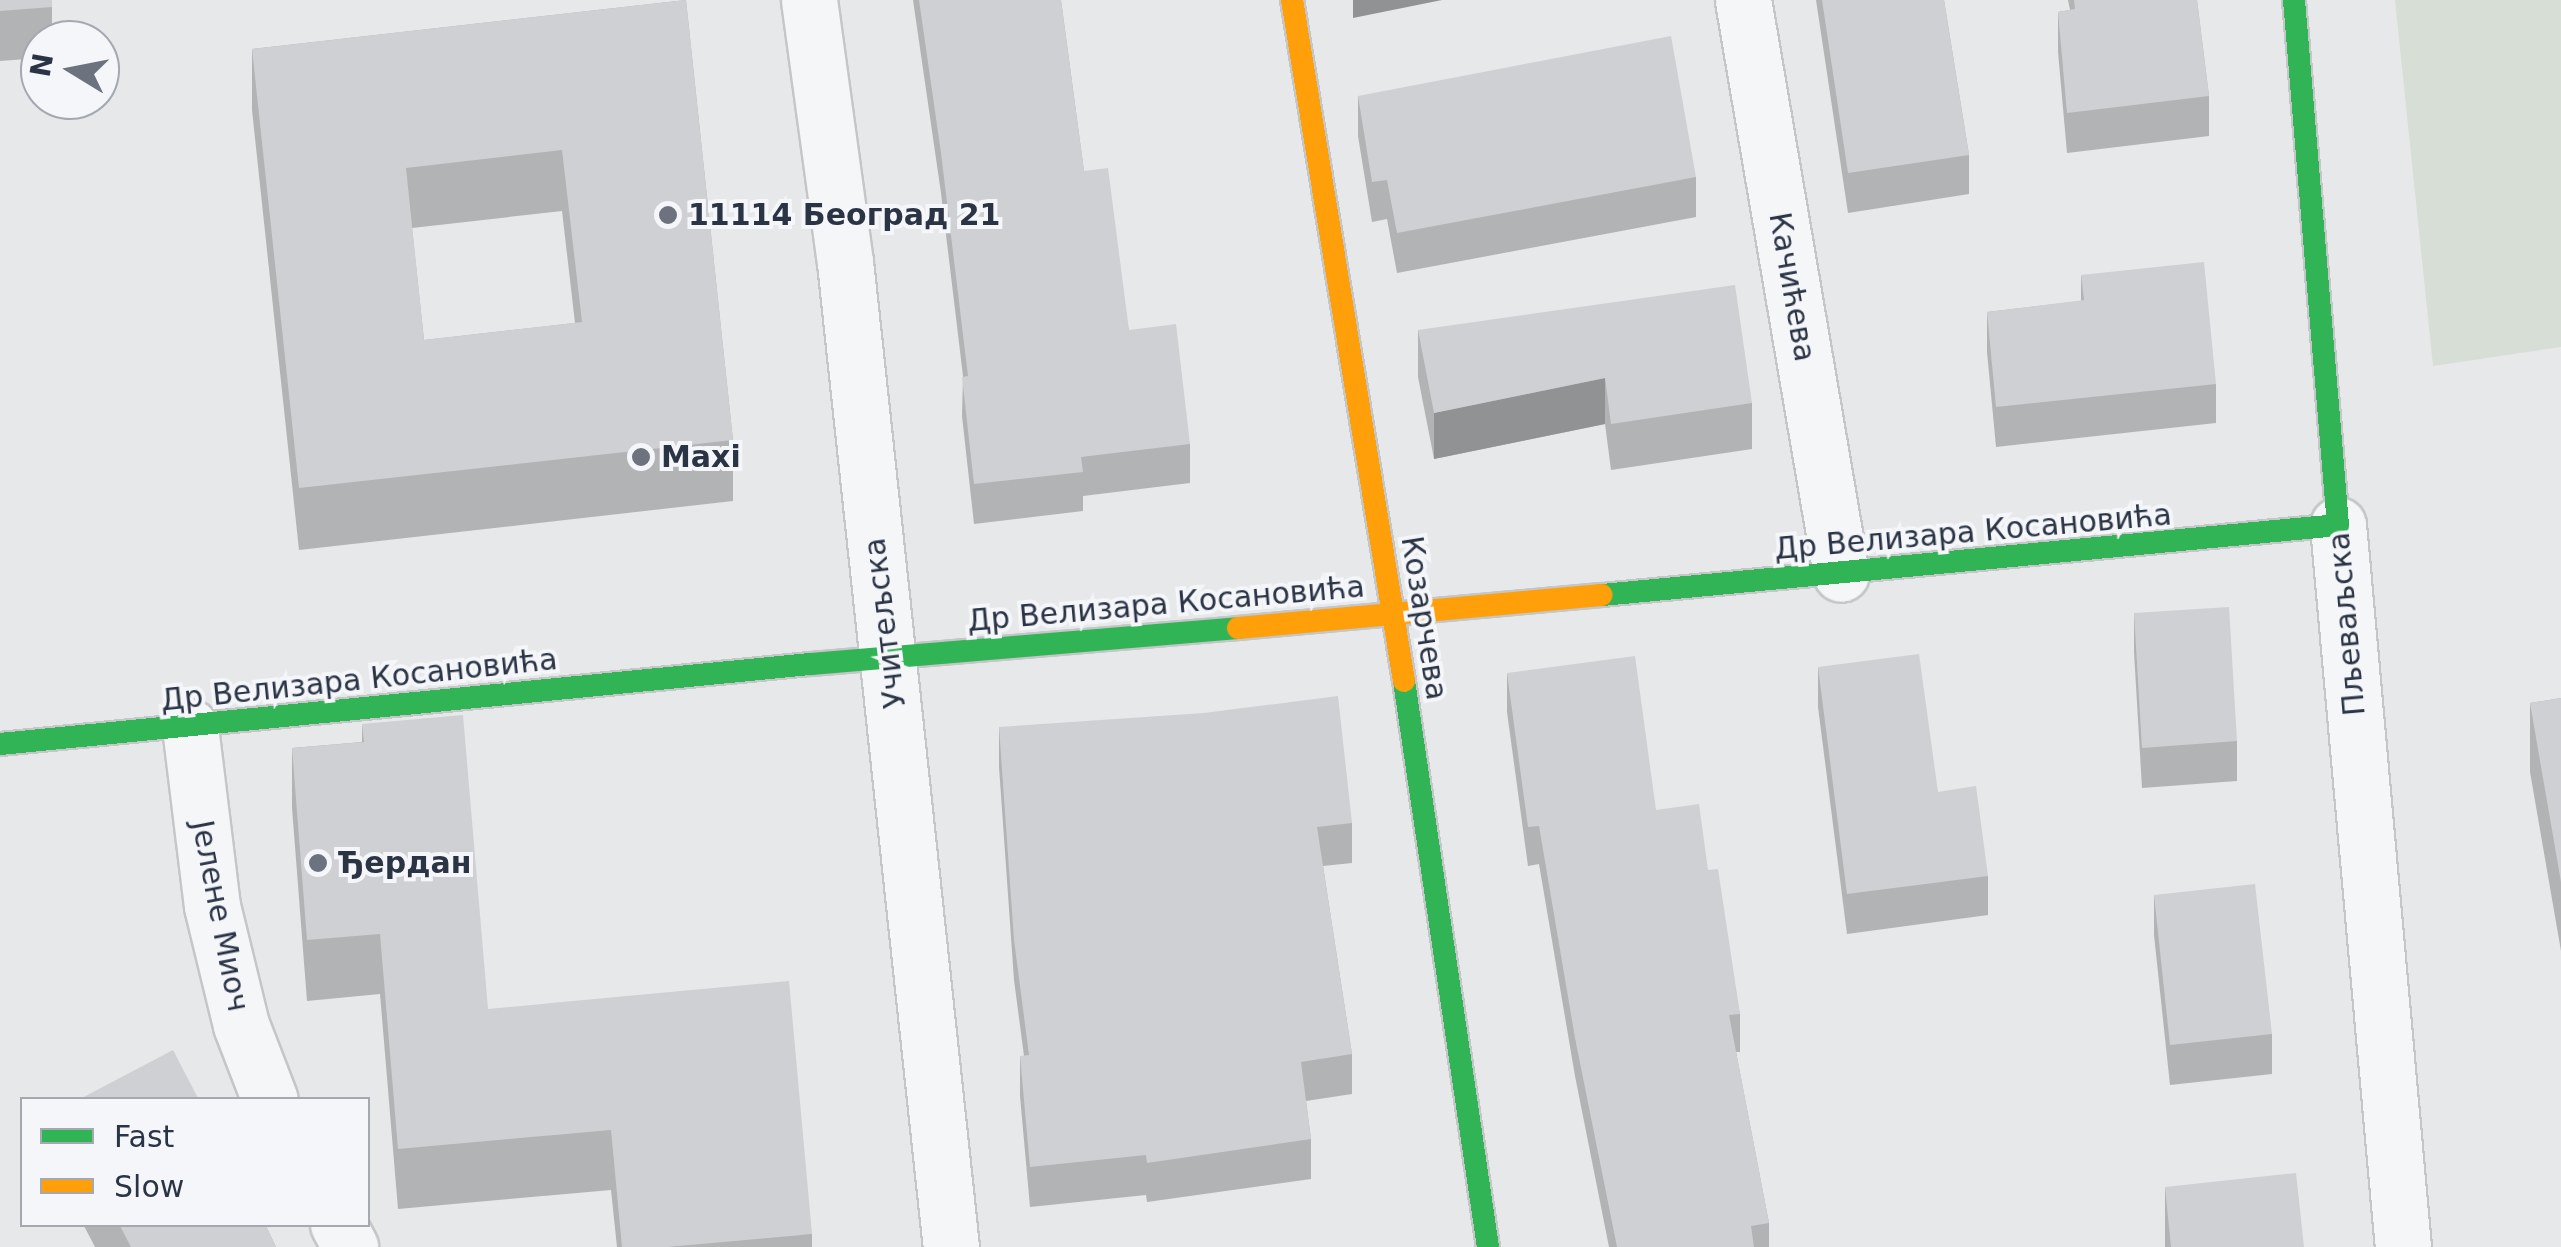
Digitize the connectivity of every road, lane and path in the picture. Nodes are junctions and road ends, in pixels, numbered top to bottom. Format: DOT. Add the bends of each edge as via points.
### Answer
graph roads {
  1 [pos="810,0"];
  2 [pos="1292,0"];
  3 [pos="1743,0"];
  4 [pos="2294,0"];
  5 [pos="2338,526"];
  6 [pos="1840,574"];
  7 [pos="1394,615"];
  8 [pos="890,658"];
  9 [pos="190,727"];
  10 [pos="0,744"];
  11 [pos="269,1097"];
  12 [pos="950,1247"];
  13 [pos="1488,1247"];
  14 [pos="2402,1247"];
  1 -- 8 [label="street, Учитељска"];
  2 -- 7 [label="street, Козарчева"];
  3 -- 6 [label="street, Качићева"];
  4 -- 5 [label="street, Пљеваљска"];
  5 -- 6 [label="street, Др Велизара Косановића"];
  5 -- 14 [label="street, Пљеваљска"];
  6 -- 7 [label="street, Др Велизара Косановића"];
  7 -- 8 [label="street, Др Велизара Косановића"];
  7 -- 13 [label="street, Козарчева"];
  8 -- 9 [label="street, Др Велизара Косановића"];
  8 -- 12 [label="street, Учитељска"];
  9 -- 10 [label="street, Др Велизара Косановића"];
  9 -- 11 [label="street, Јелене Миоч" via="212,906 241,1025"];
}
